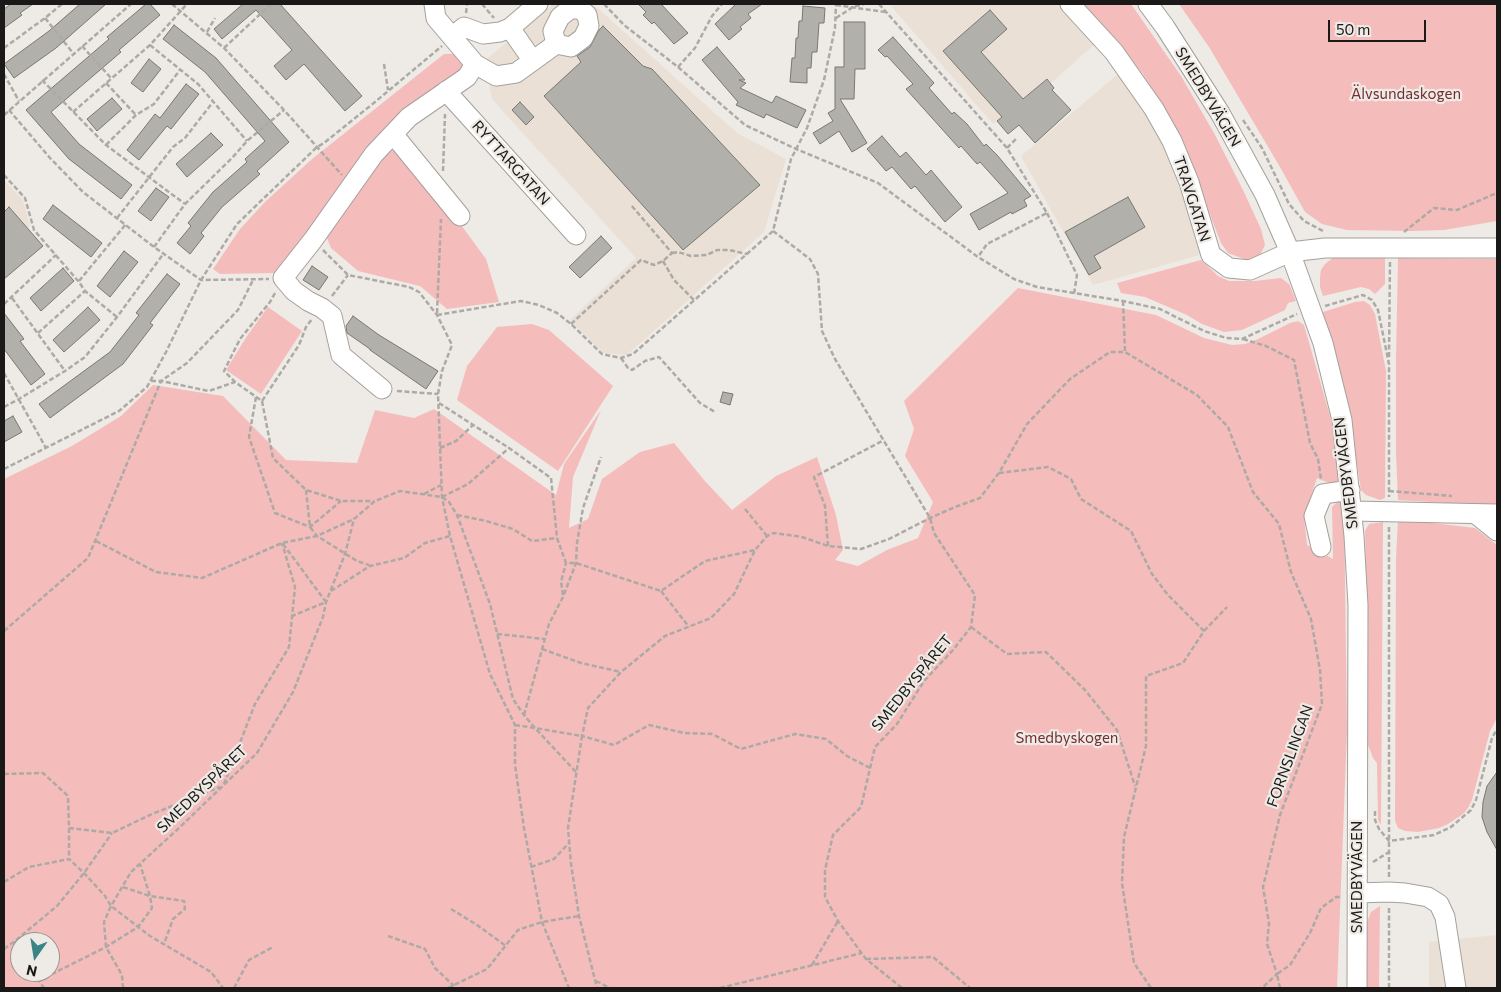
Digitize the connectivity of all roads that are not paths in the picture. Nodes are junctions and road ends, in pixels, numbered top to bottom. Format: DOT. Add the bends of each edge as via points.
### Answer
graph roads {
  1 [pos="434,4"];
  2 [pos="538,4"];
  3 [pos="1070,4"];
  4 [pos="1148,4"];
  5 [pos="510,28"];
  6 [pos="452,37"];
  7 [pos="556,44"];
  8 [pos="533,61"];
  9 [pos="475,64"];
  10 [pos="446,91"];
  11 [pos="392,134"];
  12 [pos="460,216"];
  13 [pos="576,235"];
  14 [pos="1497,248"];
  15 [pos="1290,252"];
  16 [pos="382,389"];
  17 [pos="1350,490"];
  18 [pos="1352,511"];
  19 [pos="1476,514"];
  20 [pos="1497,514"];
  21 [pos="1497,531"];
  22 [pos="1321,547"];
  23 [pos="1352,895"];
  24 [pos="1357,988"];
  25 [pos="1456,988"];
  1 -- 6 [label="street" via="436,18"];
  2 -- 5 [label="street"];
  3 -- 15 [label="street, TRAVGATAN" via="1114,52 1168,133 1189,182 1211,255 1228,268 1250,270"];
  4 -- 15 [label="street, SMEDBYVÄGEN" via="1220,113 1265,195"];
  5 -- 6 [label="street" via="482,34 464,27"];
  5 -- 8 [label="street"];
  6 -- 9 [label="street"];
  7 -- 8 [label="street"];
  8 -- 9 [label="street" via="516,73 496,76"];
  9 -- 10 [label="street" via="467,77"];
  10 -- 11 [label="street" via="409,117"];
  10 -- 13 [label="street, RYTTARGATAN"];
  11 -- 12 [label="street"];
  11 -- 16 [label="street" via="283,278 294,291 332,316 341,355"];
  14 -- 15 [label="street, TRAVGATAN" via="1325,248"];
  15 -- 17 [label="street, SMEDBYVÄGEN" via="1323,343 1342,420"];
  17 -- 18 [label="street, SMEDBYVÄGEN"];
  17 -- 22 [label="street" via="1323,494 1314,516"];
  18 -- 19 [label="street"];
  18 -- 23 [label="street, SMEDBYVÄGEN" via="1358,605"];
  19 -- 20 [label="street"];
  19 -- 21 [label="street"];
  23 -- 24 [label="street, SMEDBYVÄGEN"];
  23 -- 25 [label="street" via="1389,892 1428,897 1439,904 1445,917"];
}
